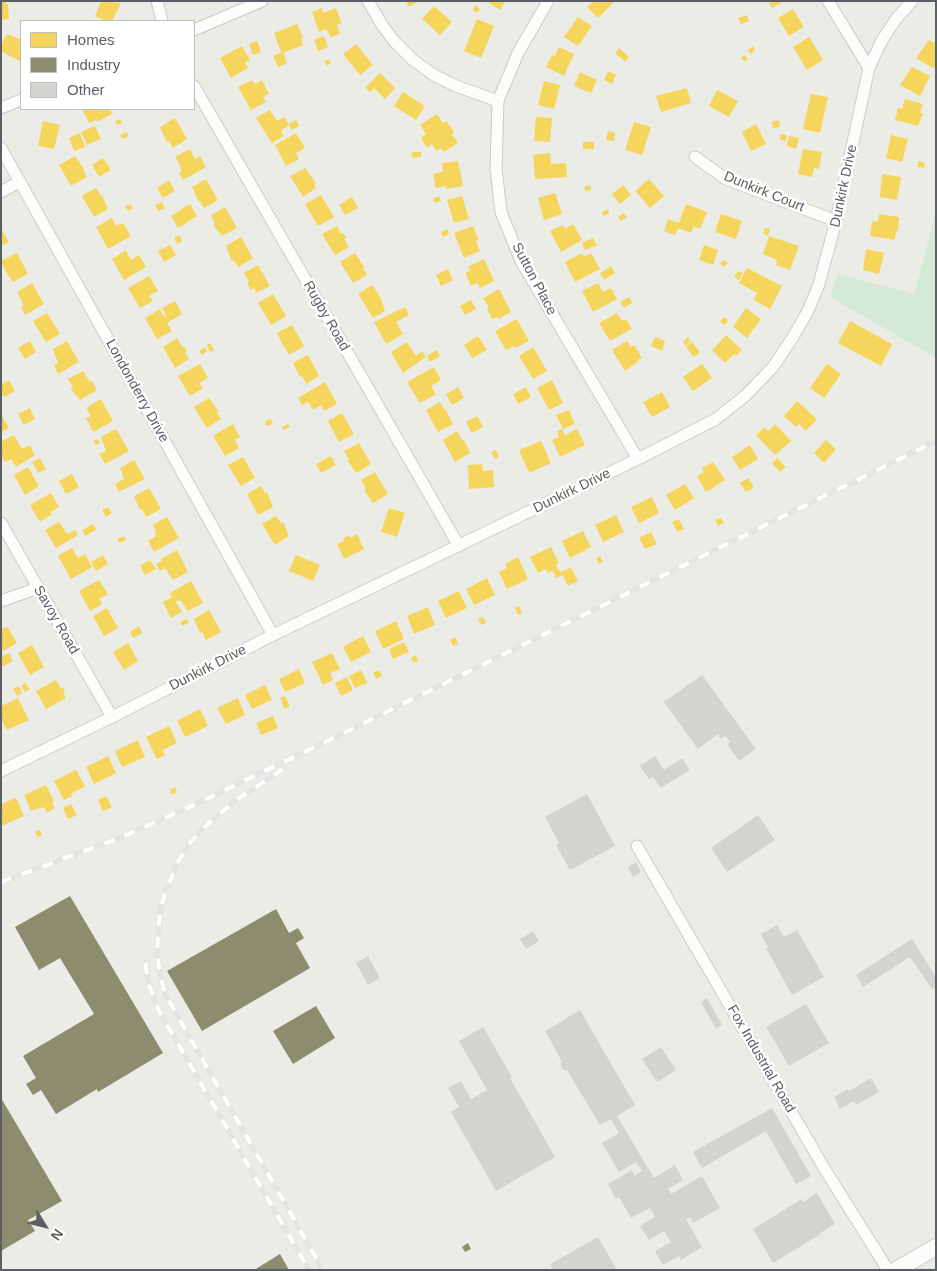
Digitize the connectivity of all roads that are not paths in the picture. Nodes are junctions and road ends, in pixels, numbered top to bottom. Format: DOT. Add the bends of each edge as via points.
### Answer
graph roads {
  1 [pos="157,1"];
  2 [pos="262,1"];
  3 [pos="368,1"];
  4 [pos="548,1"];
  5 [pos="828,1"];
  6 [pos="912,1"];
  7 [pos="162,20"];
  8 [pos="195,30"];
  9 [pos="869,68"];
  10 [pos="195,88"];
  11 [pos="20,100"];
  12 [pos="498,101"];
  13 [pos="1,108"];
  14 [pos="1,148"];
  15 [pos="695,157"];
  16 [pos="19,182"];
  17 [pos="1,192"];
  18 [pos="836,221"];
  19 [pos="638,460"];
  20 [pos="1,523"];
  21 [pos="459,546"];
  22 [pos="38,588"];
  23 [pos="1,601"];
  24 [pos="273,635"];
  25 [pos="112,717"];
  26 [pos="1,771"];
  27 [pos="637,846"];
  28 [pos="936,1247"];
  29 [pos="888,1270"];
  30 [pos="896,1270"];
  1 -- 7 [label="street"];
  2 -- 8 [label="street"];
  3 -- 12 [label="street" via="394,42 413,60 456,86"];
  4 -- 12 [label="street, Sutton Place" via="518,54"];
  5 -- 9 [label="street"];
  6 -- 9 [label="street, Dunkirk Drive" via="880,42"];
  9 -- 18 [label="street, Dunkirk Drive"];
  10 -- 21 [label="street, Rugby Road"];
  11 -- 13 [label="street"];
  12 -- 19 [label="street, Sutton Place" via="496,169 501,212 521,261"];
  14 -- 16 [label="street, Londonderry Drive"];
  15 -- 18 [label="street, Dunkirk Court" via="726,178"];
  16 -- 17 [label="street"];
  16 -- 24 [label="street, Londonderry Drive"];
  18 -- 19 [label="street, Dunkirk Drive" via="808,311 773,367 745,396 716,419"];
  19 -- 21 [label="street, Dunkirk Drive"];
  20 -- 22 [label="street, Savoy Road"];
  21 -- 24 [label="street, Dunkirk Drive"];
  22 -- 23 [label="street"];
  22 -- 25 [label="street, Savoy Road"];
  24 -- 25 [label="street, Dunkirk Drive"];
  25 -- 26 [label="street, Dunkirk Drive"];
  27 -- 29 [label="street, Fox Industrial Road" via="824,1168"];
  28 -- 30 [label="main road"];
}
